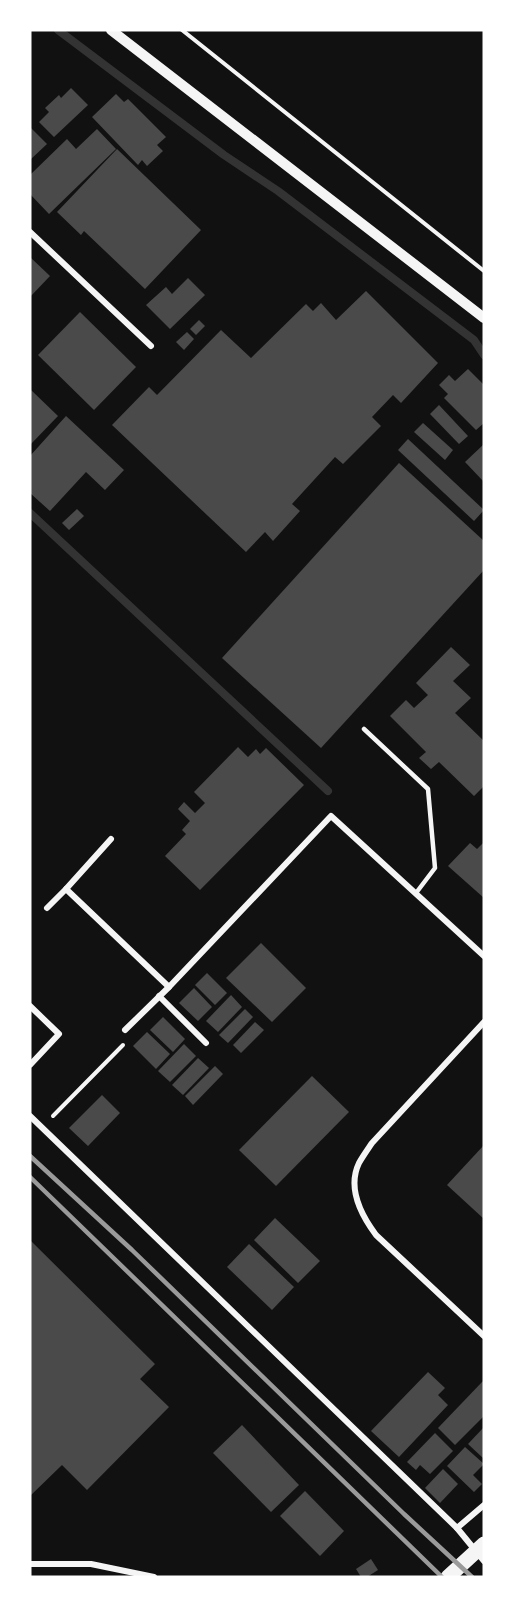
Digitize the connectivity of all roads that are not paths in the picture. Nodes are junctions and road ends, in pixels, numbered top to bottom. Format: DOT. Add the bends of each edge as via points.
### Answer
graph roads {
  1 [pos="111,30"];
  2 [pos="30,232"];
  3 [pos="484,318"];
  4 [pos="151,346"];
  5 [pos="364,729"];
  6 [pos="111,839"];
  7 [pos="66,889"];
  8 [pos="416,893"];
  9 [pos="47,908"];
  10 [pos="484,956"];
  11 [pos="169,987"];
  12 [pos="159,996"];
  13 [pos="30,1006"];
  14 [pos="484,1022"];
  15 [pos="125,1030"];
  16 [pos="206,1043"];
  17 [pos="30,1065"];
  18 [pos="30,1116"];
  19 [pos="484,1336"];
  20 [pos="484,1504"];
  21 [pos="457,1528"];
  22 [pos="484,1544"];
  23 [pos="484,1561"];
  24 [pos="30,1564"];
  25 [pos="154,1577"];
  26 [pos="448,1577"];
  1 -- 3 [label="street"];
  2 -- 4 [label="street"];
  5 -- 8 [label="lane" via="428,789 435,868"];
  6 -- 7 [label="street"];
  7 -- 9 [label="street"];
  7 -- 11 [label="street"];
  8 -- 10 [label="street"];
  8 -- 11 [label="street" via="331,816"];
  11 -- 12 [label="street"];
  12 -- 15 [label="street"];
  12 -- 16 [label="street"];
  13 -- 17 [label="street" via="59,1034"];
  14 -- 19 [label="street" via="372,1143 358,1165 354,1186 365,1220 376,1235"];
  18 -- 21 [label="street"];
  20 -- 21 [label="street"];
  21 -- 23 [label="street"];
  22 -- 26 [label="main road"];
  24 -- 25 [label="street" via="91,1564"];
}
